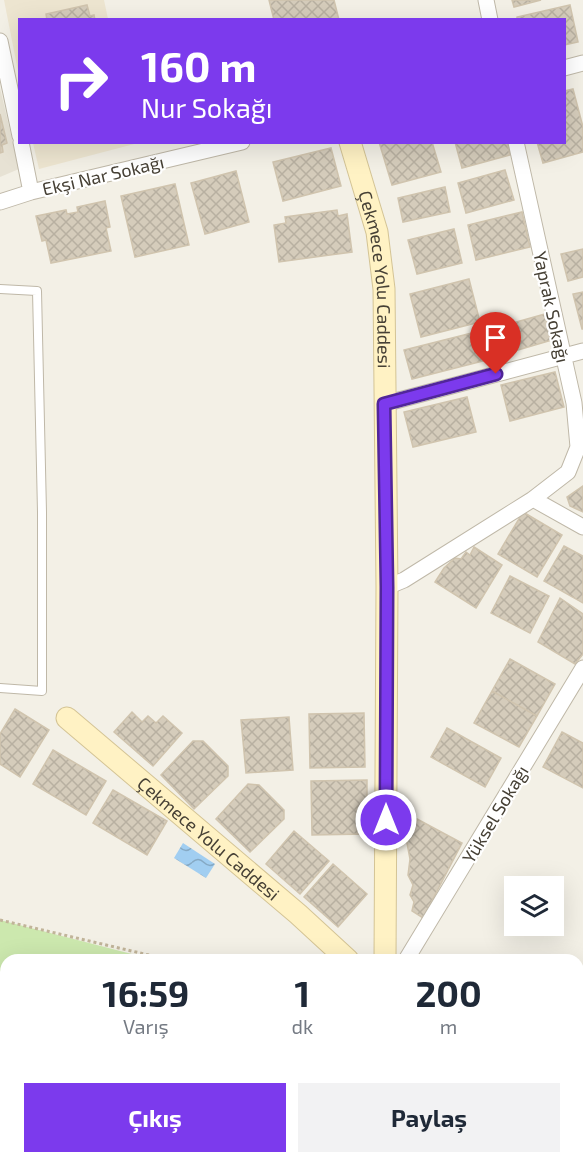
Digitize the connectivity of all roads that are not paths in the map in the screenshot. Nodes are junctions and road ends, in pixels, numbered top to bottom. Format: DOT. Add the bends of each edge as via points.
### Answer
graph roads {
  1 [pos="486,0"];
  2 [pos="490,18"];
  3 [pos="0,41"];
  4 [pos="583,63"];
  5 [pos="566,67"];
  6 [pos="18,126"];
  7 [pos="21,144"];
  8 [pos="234,144"];
  9 [pos="351,144"];
  10 [pos="516,144"];
  11 [pos="31,192"];
  12 [pos="0,202"];
  13 [pos="0,289"];
  14 [pos="583,351"];
  15 [pos="563,356"];
  16 [pos="384,404"];
  17 [pos="533,499"];
  18 [pos="583,527"];
  19 [pos="387,587"];
  20 [pos="583,668"];
  21 [pos="0,688"];
  22 [pos="67,718"];
  23 [pos="341,954"];
  24 [pos="386,954"];
  25 [pos="410,954"];
  1 -- 2 [label="street"];
  3 -- 6 [label="street"];
  4 -- 5 [label="street"];
  7 -- 11 [label="street"];
  8 -- 11 [label="street, Ekşi Nar Sokağı"];
  9 -- 16 [label="main road, Çekmece Yolu Caddesi" via="377,232 384,289"];
  10 -- 15 [label="street, Yaprak Sokağı"];
  11 -- 12 [label="street, Ekşi Nar Sokağı"];
  13 -- 21 [label="lane" via="37,291 42,691"];
  14 -- 15 [label="street"];
  15 -- 16 [label="street"];
  15 -- 17 [label="street, Yaprak Sokağı" via="574,404 578,447 568,472"];
  16 -- 19 [label="main road, Çekmece Yolu Caddesi"];
  17 -- 18 [label="street"];
  17 -- 19 [label="street, Yaprak Sokağı"];
  19 -- 24 [label="main road, Çekmece Yolu Caddesi"];
  20 -- 25 [label="street, Yüksel Sokağı"];
  22 -- 23 [label="main road, Çekmece Yolu Caddesi"];
}
